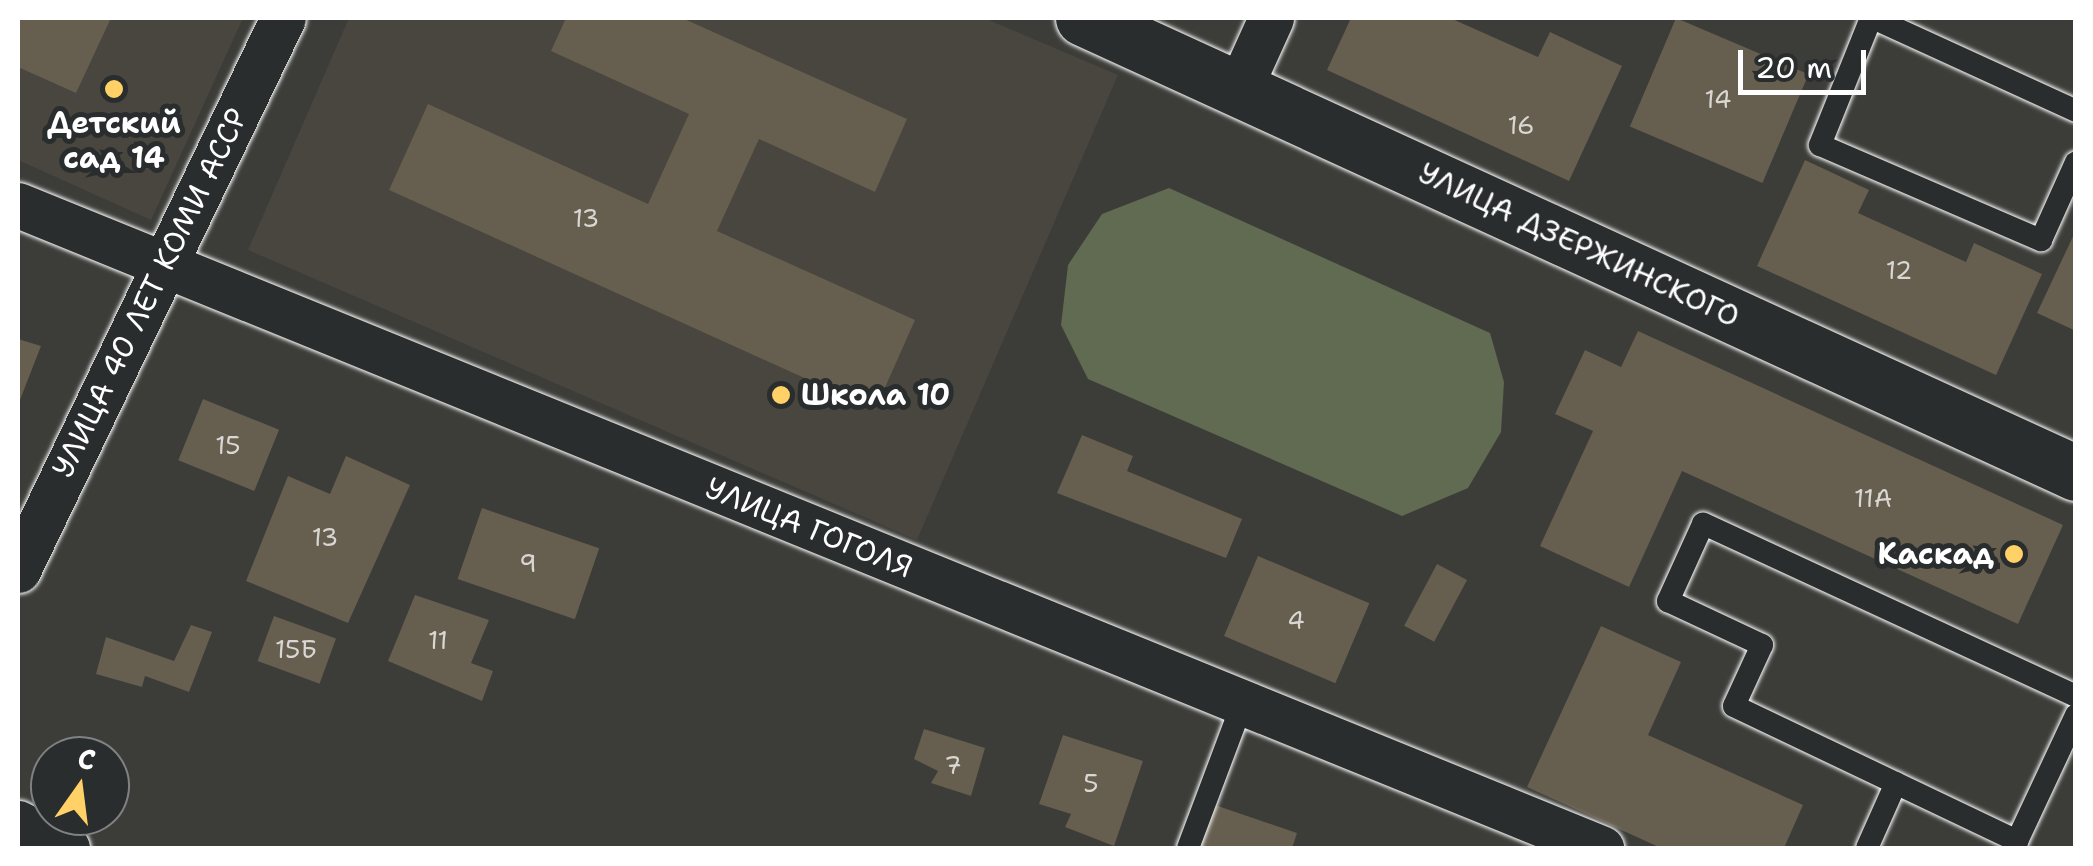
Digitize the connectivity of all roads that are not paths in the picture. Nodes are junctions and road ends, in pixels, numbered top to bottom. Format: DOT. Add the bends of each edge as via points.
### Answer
graph roads {
  1 [pos="284,18"];
  2 [pos="1083,18"];
  3 [pos="1271,18"];
  4 [pos="1872,18"];
  5 [pos="1238,89"];
  6 [pos="2076,111"];
  7 [pos="2076,162"];
  8 [pos="18,206"];
  9 [pos="164,267"];
  10 [pos="2076,473"];
  11 [pos="18,570"];
  12 [pos="2076,696"];
  13 [pos="1242,704"];
  14 [pos="2076,714"];
  15 [pos="1896,783"];
  16 [pos="18,823"];
  17 [pos="67,848"];
  18 [pos="1188,848"];
  19 [pos="1600,848"];
  20 [pos="1867,848"];
  1 -- 9 [label="street, УЛИЦА 40 ЛЕТ КОМИ АССР"];
  2 -- 5 [label="street, УЛИЦА ДЗЕРЖИНСКОГО"];
  3 -- 5 [label="street"];
  4 -- 6 [label="lane"];
  4 -- 7 [label="lane" via="1820,145 2041,240"];
  5 -- 10 [label="street, УЛИЦА ДЗЕРЖИНСКОГО"];
  8 -- 9 [label="street, УЛИЦА ГОГОЛЯ"];
  9 -- 11 [label="street, УЛИЦА 40 ЛЕТ КОМИ АССР"];
  9 -- 13 [label="street, УЛИЦА ГОГОЛЯ"];
  12 -- 15 [label="lane" via="1703,524 1668,600 1762,644 1734,706"];
  13 -- 18 [label="lane"];
  13 -- 19 [label="street, УЛИЦА ГОГОЛЯ"];
  14 -- 15 [label="lane" via="2017,841"];
  15 -- 20 [label="lane"];
  16 -- 17 [label="street"];
}
